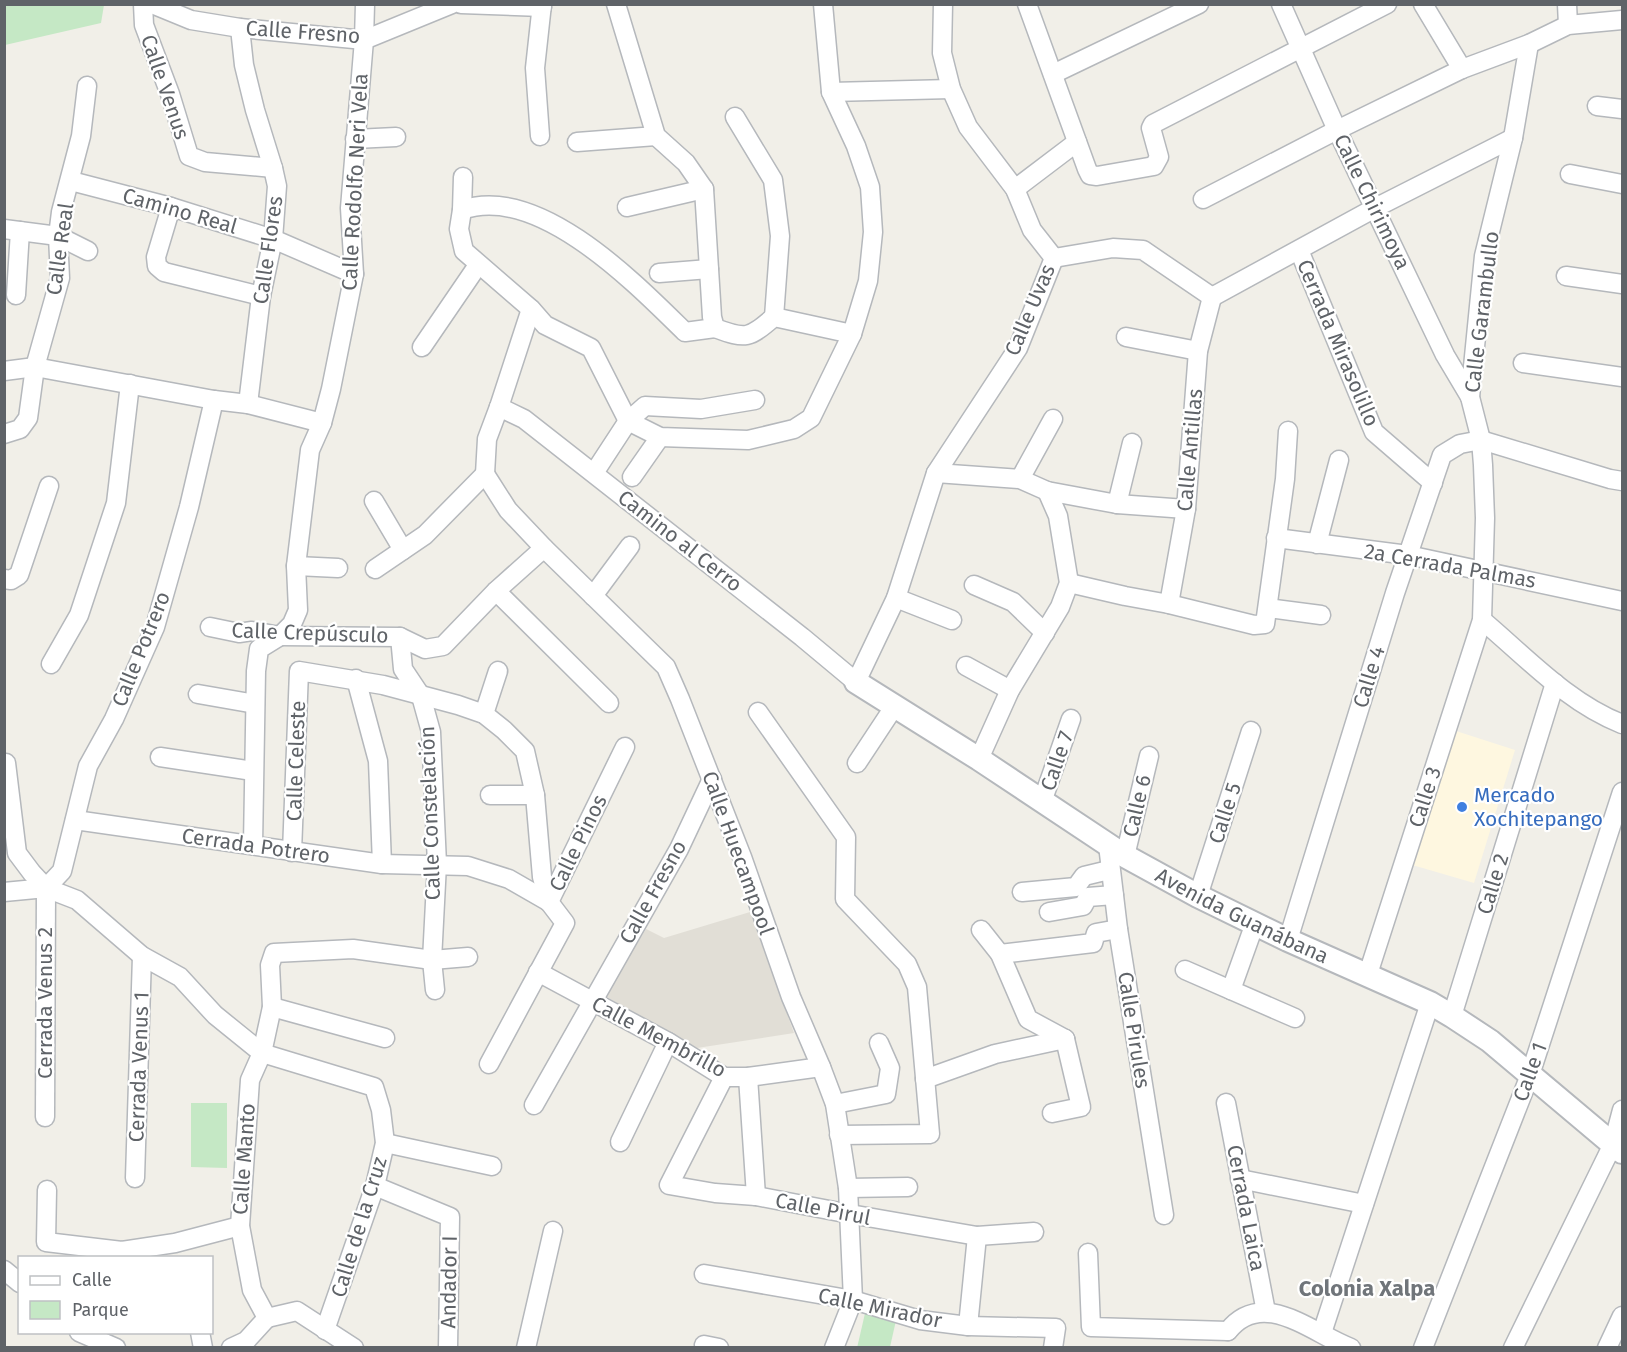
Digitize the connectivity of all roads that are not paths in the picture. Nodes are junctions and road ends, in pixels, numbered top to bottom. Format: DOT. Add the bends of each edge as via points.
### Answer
graph roads {
  1 [pos="142,4"];
  2 [pos="152,4"];
  3 [pos="365,4"];
  4 [pos="452,4"];
  5 [pos="461,4"];
  6 [pos="615,4"];
  7 [pos="823,4"];
  8 [pos="1027,4"];
  9 [pos="1198,4"];
  10 [pos="1281,4"];
  11 [pos="1387,4"];
  12 [pos="1423,4"];
  13 [pos="1567,4"];
  14 [pos="942,5"];
  15 [pos="542,6"];
  16 [pos="1170,10"];
  17 [pos="1623,20"];
  18 [pos="1568,25"];
  19 [pos="240,28"];
  20 [pos="364,40"];
  21 [pos="1529,44"];
  22 [pos="1300,49"];
  23 [pos="1462,69"];
  24 [pos="1053,74"];
  25 [pos="87,86"];
  26 [pos="951,89"];
  27 [pos="831,92"];
  28 [pos="1597,106"];
  29 [pos="1623,109"];
  30 [pos="735,117"];
  31 [pos="1337,130"];
  32 [pos="540,136"];
  33 [pos="656,136"];
  34 [pos="396,137"];
  35 [pos="1513,138"];
  36 [pos="355,139"];
  37 [pos="577,142"];
  38 [pos="1077,142"];
  39 [pos="273,168"];
  40 [pos="1570,174"];
  41 [pos="463,177"];
  42 [pos="71,181"];
  43 [pos="1623,184"];
  44 [pos="704,189"];
  45 [pos="1016,189"];
  46 [pos="1203,199"];
  47 [pos="171,207"];
  48 [pos="627,207"];
  49 [pos="1375,208"];
  50 [pos="462,210"];
  51 [pos="12,230"];
  52 [pos="58,236"];
  53 [pos="273,239"];
  54 [pos="1299,250"];
  55 [pos="88,251"];
  56 [pos="1054,258"];
  57 [pos="478,265"];
  58 [pos="709,269"];
  59 [pos="659,273"];
  60 [pos="354,274"];
  61 [pos="1566,276"];
  62 [pos="1623,284"];
  63 [pos="15,295"];
  64 [pos="261,296"];
  65 [pos="1212,297"];
  66 [pos="531,309"];
  67 [pos="774,317"];
  68 [pos="715,328"];
  69 [pos="852,334"];
  70 [pos="1126,337"];
  71 [pos="422,346"];
  72 [pos="1198,351"];
  73 [pos="1523,363"];
  74 [pos="35,367"];
  75 [pos="4,371"];
  76 [pos="1623,377"];
  77 [pos="130,384"];
  78 [pos="1470,397"];
  79 [pos="214,400"];
  80 [pos="755,400"];
  81 [pos="248,404"];
  82 [pos="499,407"];
  83 [pos="1053,419"];
  84 [pos="628,421"];
  85 [pos="322,423"];
  86 [pos="1288,431"];
  87 [pos="4,434"];
  88 [pos="660,437"];
  89 [pos="1480,440"];
  90 [pos="1132,443"];
  91 [pos="1339,460"];
  92 [pos="594,473"];
  93 [pos="936,473"];
  94 [pos="485,474"];
  95 [pos="632,477"];
  96 [pos="1020,479"];
  97 [pos="1623,481"];
  98 [pos="1433,483"];
  99 [pos="49,486"];
  100 [pos="1047,491"];
  101 [pos="374,501"];
  102 [pos="1117,504"];
  103 [pos="1186,509"];
  104 [pos="1276,538"];
  105 [pos="1317,544"];
  106 [pos="630,546"];
  107 [pos="544,548"];
  108 [pos="403,550"];
  109 [pos="1408,555"];
  110 [pos="296,567"];
  111 [pos="338,568"];
  112 [pos="375,569"];
  113 [pos="1484,570"];
  114 [pos="4,579"];
  115 [pos="1069,583"];
  116 [pos="974,585"];
  117 [pos="496,591"];
  118 [pos="593,596"];
  119 [pos="896,598"];
  120 [pos="1623,601"];
  121 [pos="1169,604"];
  122 [pos="1268,608"];
  123 [pos="1321,615"];
  124 [pos="952,620"];
  125 [pos="1482,620"];
  126 [pos="210,627"];
  127 [pos="1045,633"];
  128 [pos="280,636"];
  129 [pos="400,637"];
  130 [pos="51,664"];
  131 [pos="966,666"];
  132 [pos="498,671"];
  133 [pos="356,679"];
  134 [pos="856,682"];
  135 [pos="1555,683"];
  136 [pos="1010,690"];
  137 [pos="198,694"];
  138 [pos="421,696"];
  139 [pos="609,703"];
  140 [pos="255,704"];
  141 [pos="894,707"];
  142 [pos="758,712"];
  143 [pos="484,714"];
  144 [pos="1071,719"];
  145 [pos="1623,724"];
  146 [pos="1251,730"];
  147 [pos="625,747"];
  148 [pos="1149,756"];
  149 [pos="160,757"];
  150 [pos="979,759"];
  151 [pos="6,763"];
  152 [pos="857,763"];
  153 [pos="253,771"];
  154 [pos="712,779"];
  155 [pos="1623,792"];
  156 [pos="490,795"];
  157 [pos="535,795"];
  158 [pos="1042,802"];
  159 [pos="75,820"];
  160 [pos="253,845"];
  161 [pos="292,852"];
  162 [pos="1114,857"];
  163 [pos="382,864"];
  164 [pos="437,864"];
  165 [pos="46,888"];
  166 [pos="4,892"];
  167 [pos="1022,892"];
  168 [pos="1114,895"];
  169 [pos="1198,896"];
  170 [pos="549,902"];
  171 [pos="1049,912"];
  172 [pos="1255,924"];
  173 [pos="1118,929"];
  174 [pos="981,930"];
  175 [pos="1288,940"];
  176 [pos="1000,954"];
  177 [pos="142,956"];
  178 [pos="468,957"];
  179 [pos="432,960"];
  180 [pos="1185,970"];
  181 [pos="538,972"];
  182 [pos="1368,974"];
  183 [pos="435,990"];
  184 [pos="1231,990"];
  185 [pos="591,1002"];
  186 [pos="1430,1003"];
  187 [pos="272,1007"];
  188 [pos="1452,1016"];
  189 [pos="1295,1018"];
  190 [pos="385,1038"];
  191 [pos="1065,1038"];
  192 [pos="668,1042"];
  193 [pos="879,1043"];
  194 [pos="262,1053"];
  195 [pos="489,1064"];
  196 [pos="822,1067"];
  197 [pos="1530,1075"];
  198 [pos="724,1077"];
  199 [pos="748,1077"];
  200 [pos="925,1079"];
  201 [pos="1226,1103"];
  202 [pos="835,1104"];
  203 [pos="534,1105"];
  204 [pos="1623,1110"];
  205 [pos="1052,1113"];
  206 [pos="45,1117"];
  207 [pos="839,1136"];
  208 [pos="620,1142"];
  209 [pos="384,1143"];
  210 [pos="1618,1148"];
  211 [pos="492,1167"];
  212 [pos="135,1178"];
  213 [pos="1240,1179"];
  214 [pos="375,1186"];
  215 [pos="908,1187"];
  216 [pos="848,1188"];
  217 [pos="46,1190"];
  218 [pos="756,1196"];
  219 [pos="1364,1204"];
  220 [pos="850,1214"];
  221 [pos="1164,1215"];
  222 [pos="240,1226"];
  223 [pos="553,1231"];
  224 [pos="1034,1232"];
  225 [pos="977,1236"];
  226 [pos="177,1250"];
  227 [pos="1088,1253"];
  228 [pos="4,1270"];
  229 [pos="705,1274"];
  230 [pos="18,1281"];
  231 [pos="853,1299"];
  232 [pos="1266,1312"];
  233 [pos="1623,1316"];
  234 [pos="267,1318"];
  235 [pos="968,1326"];
  236 [pos="325,1330"];
  237 [pos="1322,1333"];
  238 [pos="84,1334"];
  239 [pos="1227,1339"];
  240 [pos="116,1347"];
  241 [pos="231,1347"];
  242 [pos="354,1347"];
  243 [pos="448,1347"];
  244 [pos="526,1347"];
  245 [pos="834,1347"];
  246 [pos="1053,1347"];
  247 [pos="1351,1347"];
  248 [pos="1423,1347"];
  249 [pos="1513,1347"];
  250 [pos="1607,1347"];
  1 -- 39 [label="street, Calle Venus" via="144,25 189,156 205,162"];
  2 -- 19 [label="street, Calle Fresno" via="191,20"];
  3 -- 20 [label="street, Calle Rodolfo Neri Vela"];
  4 -- 20 [label="street, Calle Fresno"];
  5 -- 15 [label="street"];
  6 -- 33 [label="street"];
  7 -- 27 [label="street"];
  8 -- 24 [label="street"];
  9 -- 16 [label="street"];
  10 -- 22 [label="street, Calle Chirimoya"];
  11 -- 22 [label="street"];
  12 -- 23 [label="street"];
  13 -- 18 [label="street"];
  14 -- 26 [label="street, Calle Uvas" via="942,53"];
  15 -- 32 [label="street" via="536,68"];
  16 -- 24 [label="street"];
  17 -- 18 [label="street"];
  18 -- 21 [label="street"];
  19 -- 20 [label="street, Calle Fresno"];
  19 -- 39 [label="street, Calle Flores" via="244,66"];
  20 -- 36 [label="street, Calle Rodolfo Neri Vela"];
  21 -- 23 [label="street"];
  21 -- 35 [label="street, Calle Garambullo"];
  22 -- 31 [label="street, Calle Chirimoya"];
  22 -- 38 [label="street" via="1151,126 1160,157 1154,166 1090,175"];
  23 -- 31 [label="street"];
  24 -- 38 [label="street"];
  25 -- 42 [label="street, Calle Real"];
  26 -- 27 [label="street"];
  26 -- 45 [label="street, Calle Uvas" via="968,127"];
  27 -- 69 [label="street" via="856,146 870,187 872,209 868,281"];
  28 -- 29 [label="street"];
  30 -- 67 [label="street" via="773,180 780,236"];
  31 -- 46 [label="street"];
  31 -- 49 [label="street, Calle Chirimoya"];
  33 -- 37 [label="street"];
  33 -- 44 [label="street" via="686,163"];
  34 -- 36 [label="street"];
  35 -- 49 [label="street"];
  35 -- 78 [label="street, Calle Garambullo" via="1484,256"];
  36 -- 60 [label="street, Calle Rodolfo Neri Vela" via="350,208"];
  38 -- 45 [label="street"];
  39 -- 53 [label="street, Calle Flores" via="277,186"];
  40 -- 43 [label="street"];
  41 -- 50 [label="street"];
  42 -- 47 [label="street, Camino Real"];
  42 -- 52 [label="street, Calle Real"];
  44 -- 48 [label="street"];
  44 -- 58 [label="street"];
  45 -- 56 [label="street, Calle Uvas" via="1032,230"];
  47 -- 53 [label="street, Camino Real"];
  47 -- 64 [label="street" via="156,257 157,266 164,272"];
  49 -- 54 [label="street"];
  49 -- 78 [label="street, Calle Chirimoya" via="1444,355"];
  50 -- 57 [label="street" via="459,229 464,251"];
  50 -- 68 [label="street" via="497,204 538,216 575,237 628,278 685,332"];
  51 -- 52 [label="street"];
  51 -- 63 [label="street"];
  52 -- 55 [label="street"];
  52 -- 74 [label="street, Calle Real" via="60,278"];
  53 -- 60 [label="street, Camino Real"];
  53 -- 64 [label="street, Calle Flores"];
  54 -- 65 [label="street"];
  54 -- 98 [label="street, Cerrada Mirasolillo" via="1374,432"];
  56 -- 65 [label="street" via="1113,248 1143,250"];
  56 -- 93 [label="street, Calle Uvas" via="1018,348"];
  57 -- 66 [label="street"];
  57 -- 71 [label="street"];
  58 -- 59 [label="street"];
  58 -- 68 [label="street"];
  60 -- 85 [label="street, Calle Rodolfo Neri Vela"];
  61 -- 62 [label="street"];
  64 -- 81 [label="street, Calle Flores"];
  65 -- 72 [label="street, Calle Antillas"];
  66 -- 82 [label="street"];
  66 -- 84 [label="street" via="545,326 591,348"];
  67 -- 68 [label="street" via="754,334 737,337"];
  67 -- 69 [label="street"];
  69 -- 88 [label="street" via="811,418 794,429 748,440"];
  70 -- 72 [label="street"];
  72 -- 103 [label="street, Calle Antillas"];
  73 -- 76 [label="street"];
  74 -- 75 [label="street"];
  74 -- 77 [label="street"];
  74 -- 87 [label="street, Calle Real" via="28,418 20,429"];
  77 -- 79 [label="street"];
  77 -- 130 [label="street" via="116,503 79,615"];
  78 -- 89 [label="street, Calle Garambullo"];
  79 -- 81 [label="street"];
  79 -- 159 [label="street, Calle Potrero" via="155,627 114,719 87,766"];
  80 -- 84 [label="street" via="701,409 645,406"];
  81 -- 85 [label="street"];
  82 -- 92 [label="street, Camino al Cerro" via="524,419"];
  82 -- 94 [label="street" via="487,439"];
  83 -- 96 [label="street"];
  84 -- 88 [label="street"];
  84 -- 92 [label="street"];
  85 -- 110 [label="street, Calle Rodolfo Neri Vela" via="310,450"];
  86 -- 104 [label="street"];
  88 -- 95 [label="street"];
  89 -- 97 [label="street"];
  89 -- 98 [label="street, Calle 4" via="1460,444 1442,455"];
  89 -- 113 [label="street, Calle Garambullo"];
  90 -- 102 [label="street"];
  91 -- 105 [label="street"];
  92 -- 134 [label="street, Camino al Cerro"];
  93 -- 96 [label="street"];
  93 -- 119 [label="street, Calle Uvas"];
  94 -- 107 [label="street, Calle Huecampool" via="508,510"];
  94 -- 108 [label="street" via="425,535"];
  96 -- 100 [label="street"];
  98 -- 109 [label="street, Calle 4"];
  99 -- 114 [label="street" via="19,575"];
  100 -- 102 [label="street"];
  100 -- 115 [label="street" via="1058,516"];
  101 -- 108 [label="street"];
  102 -- 103 [label="street"];
  103 -- 121 [label="street, Calle Antillas"];
  104 -- 105 [label="street, 2a Cerrada Palmas"];
  104 -- 122 [label="street"];
  105 -- 109 [label="street, 2a Cerrada Palmas"];
  106 -- 118 [label="street"];
  107 -- 117 [label="street"];
  107 -- 118 [label="street, Calle Huecampool"];
  108 -- 112 [label="street"];
  109 -- 113 [label="street, 2a Cerrada Palmas"];
  109 -- 175 [label="street, Calle 4"];
  110 -- 111 [label="street"];
  110 -- 128 [label="street, Calle Rodolfo Neri Vela" via="298,610 292,624"];
  113 -- 120 [label="street, 2a Cerrada Palmas"];
  113 -- 125 [label="street, Calle Garambullo"];
  115 -- 121 [label="street"];
  115 -- 127 [label="street"];
  116 -- 127 [label="street" via="1013,602"];
  117 -- 129 [label="street, Calle Crepúsculo" via="443,646 425,649"];
  117 -- 139 [label="street"];
  118 -- 154 [label="street, Calle Huecampool" via="666,667"];
  119 -- 124 [label="street"];
  119 -- 134 [label="street, Calle Uvas"];
  121 -- 122 [label="street" via="1254,625 1265,624"];
  122 -- 123 [label="street"];
  125 -- 135 [label="street"];
  125 -- 182 [label="street, Calle 3"];
  126 -- 128 [label="street, Calle Crepúsculo"];
  127 -- 136 [label="street"];
  128 -- 129 [label="street, Calle Crepúsculo"];
  128 -- 140 [label="street" via="259,649"];
  129 -- 138 [label="street, Calle Constelación" via="403,669"];
  131 -- 136 [label="street"];
  132 -- 143 [label="street"];
  133 -- 138 [label="street"];
  133 -- 161 [label="street, Calle Celeste" via="299,671"];
  133 -- 163 [label="street" via="378,761"];
  134 -- 141 [label="street, Avenida Guanábana"];
  135 -- 145 [label="street" via="1604,717"];
  135 -- 188 [label="street, Calle 2"];
  136 -- 150 [label="street"];
  137 -- 140 [label="street"];
  138 -- 143 [label="street"];
  138 -- 164 [label="street, Calle Constelación" via="431,732"];
  140 -- 153 [label="street"];
  141 -- 150 [label="street, Avenida Guanábana"];
  141 -- 152 [label="street"];
  142 -- 200 [label="street" via="846,837 845,899 907,964 916,987"];
  143 -- 157 [label="street" via="525,751"];
  144 -- 158 [label="street, Calle 7"];
  146 -- 169 [label="street, Calle 5"];
  147 -- 170 [label="street, Calle Pinos"];
  148 -- 162 [label="street, Calle 6"];
  149 -- 153 [label="street"];
  150 -- 158 [label="street, Avenida Guanábana"];
  151 -- 165 [label="street" via="17,853"];
  153 -- 160 [label="street"];
  154 -- 185 [label="street, Calle Fresno" via="679,849"];
  154 -- 196 [label="street, Calle Huecampool" via="788,987"];
  155 -- 197 [label="street, Calle 1"];
  156 -- 157 [label="street"];
  157 -- 170 [label="street"];
  158 -- 162 [label="street, Avenida Guanábana"];
  159 -- 160 [label="street, Cerrada Potrero"];
  159 -- 165 [label="street, Calle Potrero" via="62,871"];
  160 -- 161 [label="street, Cerrada Potrero"];
  161 -- 163 [label="street, Cerrada Potrero"];
  162 -- 167 [label="street" via="1084,876 1076,887"];
  162 -- 168 [label="street, Calle Pirules"];
  162 -- 169 [label="street, Avenida Guanábana"];
  163 -- 164 [label="street, Cerrada Potrero"];
  164 -- 170 [label="street, Cerrada Potrero" via="468,866 509,879"];
  164 -- 179 [label="street, Calle Constelación"];
  165 -- 166 [label="street"];
  165 -- 177 [label="street" via="77,900"];
  165 -- 206 [label="street, Cerrada Venus 2"];
  168 -- 171 [label="street" via="1088,897 1083,906"];
  168 -- 173 [label="street, Calle Pirules"];
  169 -- 172 [label="street, Avenida Guanábana"];
  170 -- 181 [label="street, Calle Pinos" via="565,923"];
  172 -- 175 [label="street, Avenida Guanábana"];
  172 -- 184 [label="street"];
  173 -- 176 [label="street" via="1096,933 1093,943"];
  173 -- 221 [label="street, Calle Pirules"];
  174 -- 176 [label="street"];
  175 -- 182 [label="street, Avenida Guanábana"];
  176 -- 191 [label="street" via="1028,1019"];
  177 -- 194 [label="street" via="180,977 215,1016"];
  177 -- 212 [label="street, Cerrada Venus 1"];
  178 -- 179 [label="street"];
  179 -- 183 [label="street, Calle Constelación"];
  179 -- 187 [label="street, Calle Manto" via="353,949 274,953 270,965"];
  180 -- 184 [label="street"];
  181 -- 185 [label="street, Calle Membrillo"];
  181 -- 195 [label="street, Calle Pinos"];
  182 -- 186 [label="street, Avenida Guanábana"];
  184 -- 189 [label="street"];
  185 -- 192 [label="street, Calle Membrillo"];
  185 -- 203 [label="street, Calle Fresno"];
  186 -- 188 [label="street, Avenida Guanábana"];
  186 -- 219 [label="street"];
  187 -- 190 [label="street"];
  187 -- 194 [label="street, Calle Manto"];
  188 -- 197 [label="street, Avenida Guanábana"];
  191 -- 200 [label="street" via="994,1054"];
  191 -- 205 [label="street" via="1081,1107"];
  192 -- 198 [label="street, Calle Membrillo"];
  192 -- 208 [label="street"];
  193 -- 202 [label="street" via="890,1068 886,1094"];
  194 -- 209 [label="street, Calle de la Cruz" via="374,1087"];
  194 -- 222 [label="street, Calle Manto" via="250,1080"];
  196 -- 199 [label="street, Calle Membrillo"];
  196 -- 202 [label="street, Calle Huecampool"];
  197 -- 210 [label="street, Avenida Guanábana"];
  197 -- 248 [label="street, Calle 1"];
  198 -- 199 [label="street, Calle Membrillo"];
  198 -- 218 [label="street, Calle Pirul" via="669,1185"];
  199 -- 218 [label="street"];
  200 -- 207 [label="street" via="930,1134"];
  201 -- 213 [label="street, Cerrada Laica"];
  202 -- 207 [label="street, Calle Huecampool"];
  204 -- 210 [label="street"];
  207 -- 216 [label="street, Calle Huecampool"];
  209 -- 211 [label="street"];
  209 -- 214 [label="street, Calle de la Cruz"];
  210 -- 249 [label="street"];
  213 -- 219 [label="street"];
  213 -- 232 [label="street, Cerrada Laica"];
  214 -- 236 [label="street, Calle de la Cruz"];
  214 -- 243 [label="street, Andador I" via="450,1217"];
  215 -- 216 [label="street"];
  216 -- 220 [label="street, Calle Huecampool"];
  217 -- 226 [label="street" via="46,1242 122,1251"];
  218 -- 220 [label="street, Calle Pirul"];
  219 -- 237 [label="street"];
  220 -- 225 [label="street, Calle Pirul"];
  220 -- 231 [label="street, Calle Huecampool"];
  222 -- 226 [label="street"];
  222 -- 234 [label="street, Calle Manto" via="252,1290"];
  223 -- 244 [label="street"];
  224 -- 225 [label="street, Calle Pirul"];
  225 -- 235 [label="street"];
  227 -- 239 [label="street" via="1091,1327"];
  228 -- 230 [label="street"];
  229 -- 231 [label="street, Calle Mirador"];
  231 -- 235 [label="street, Calle Mirador" via="920,1320"];
  231 -- 245 [label="street"];
  232 -- 237 [label="street"];
  232 -- 239 [label="street" via="1247,1314 1234,1323"];
  233 -- 250 [label="street"];
  234 -- 236 [label="street" via="297,1311"];
  234 -- 241 [label="street" via="246,1341"];
  235 -- 246 [label="street, Calle Mirador" via="1056,1328"];
  236 -- 242 [label="street"];
  237 -- 247 [label="street"];
  238 -- 240 [label="street"];
}
